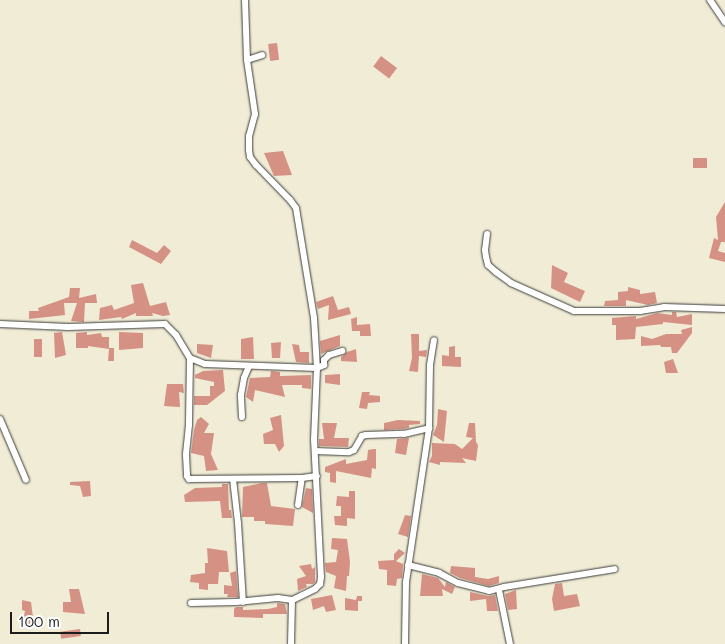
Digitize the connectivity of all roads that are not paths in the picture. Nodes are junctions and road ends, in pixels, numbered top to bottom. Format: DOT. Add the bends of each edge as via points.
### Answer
graph roads {
  1 [pos="245,0"];
  2 [pos="710,0"];
  3 [pos="725,22"];
  4 [pos="262,55"];
  5 [pos="247,60"];
  6 [pos="487,234"];
  7 [pos="725,309"];
  8 [pos="0,324"];
  9 [pos="434,340"];
  10 [pos="342,351"];
  11 [pos="190,358"];
  12 [pos="249,366"];
  13 [pos="317,368"];
  14 [pos="242,417"];
  15 [pos="0,419"];
  16 [pos="429,428"];
  17 [pos="315,451"];
  18 [pos="317,476"];
  19 [pos="302,478"];
  20 [pos="233,479"];
  21 [pos="26,480"];
  22 [pos="298,506"];
  23 [pos="408,565"];
  24 [pos="614,569"];
  25 [pos="499,590"];
  26 [pos="292,600"];
  27 [pos="243,602"];
  28 [pos="191,603"];
  29 [pos="291,644"];
  30 [pos="405,644"];
  31 [pos="510,644"];
  1 -- 5 [label="street"];
  2 -- 3 [label="street"];
  4 -- 5 [label="street"];
  5 -- 13 [label="street" via="255,114 249,136 250,157 296,208 314,318"];
  6 -- 7 [label="street" via="488,265 511,283 574,311 640,311 664,307"];
  8 -- 11 [label="street" via="68,327 159,323 169,327"];
  9 -- 16 [label="street" via="430,365"];
  10 -- 13 [label="street" via="329,355 324,365"];
  11 -- 12 [label="street" via="204,364"];
  11 -- 20 [label="street" via="187,476 192,480"];
  12 -- 13 [label="street"];
  12 -- 14 [label="street" via="241,395"];
  13 -- 17 [label="street"];
  15 -- 21 [label="street"];
  16 -- 17 [label="street" via="404,434 366,435 349,452"];
  16 -- 23 [label="street"];
  17 -- 18 [label="street"];
  18 -- 19 [label="street"];
  18 -- 26 [label="street" via="320,584"];
  19 -- 20 [label="street"];
  19 -- 22 [label="street"];
  20 -- 27 [label="street"];
  23 -- 25 [label="street" via="443,574 481,590"];
  23 -- 30 [label="street"];
  24 -- 25 [label="street"];
  25 -- 31 [label="street"];
  26 -- 27 [label="street" via="278,598"];
  26 -- 29 [label="street"];
  27 -- 28 [label="street"];
}
